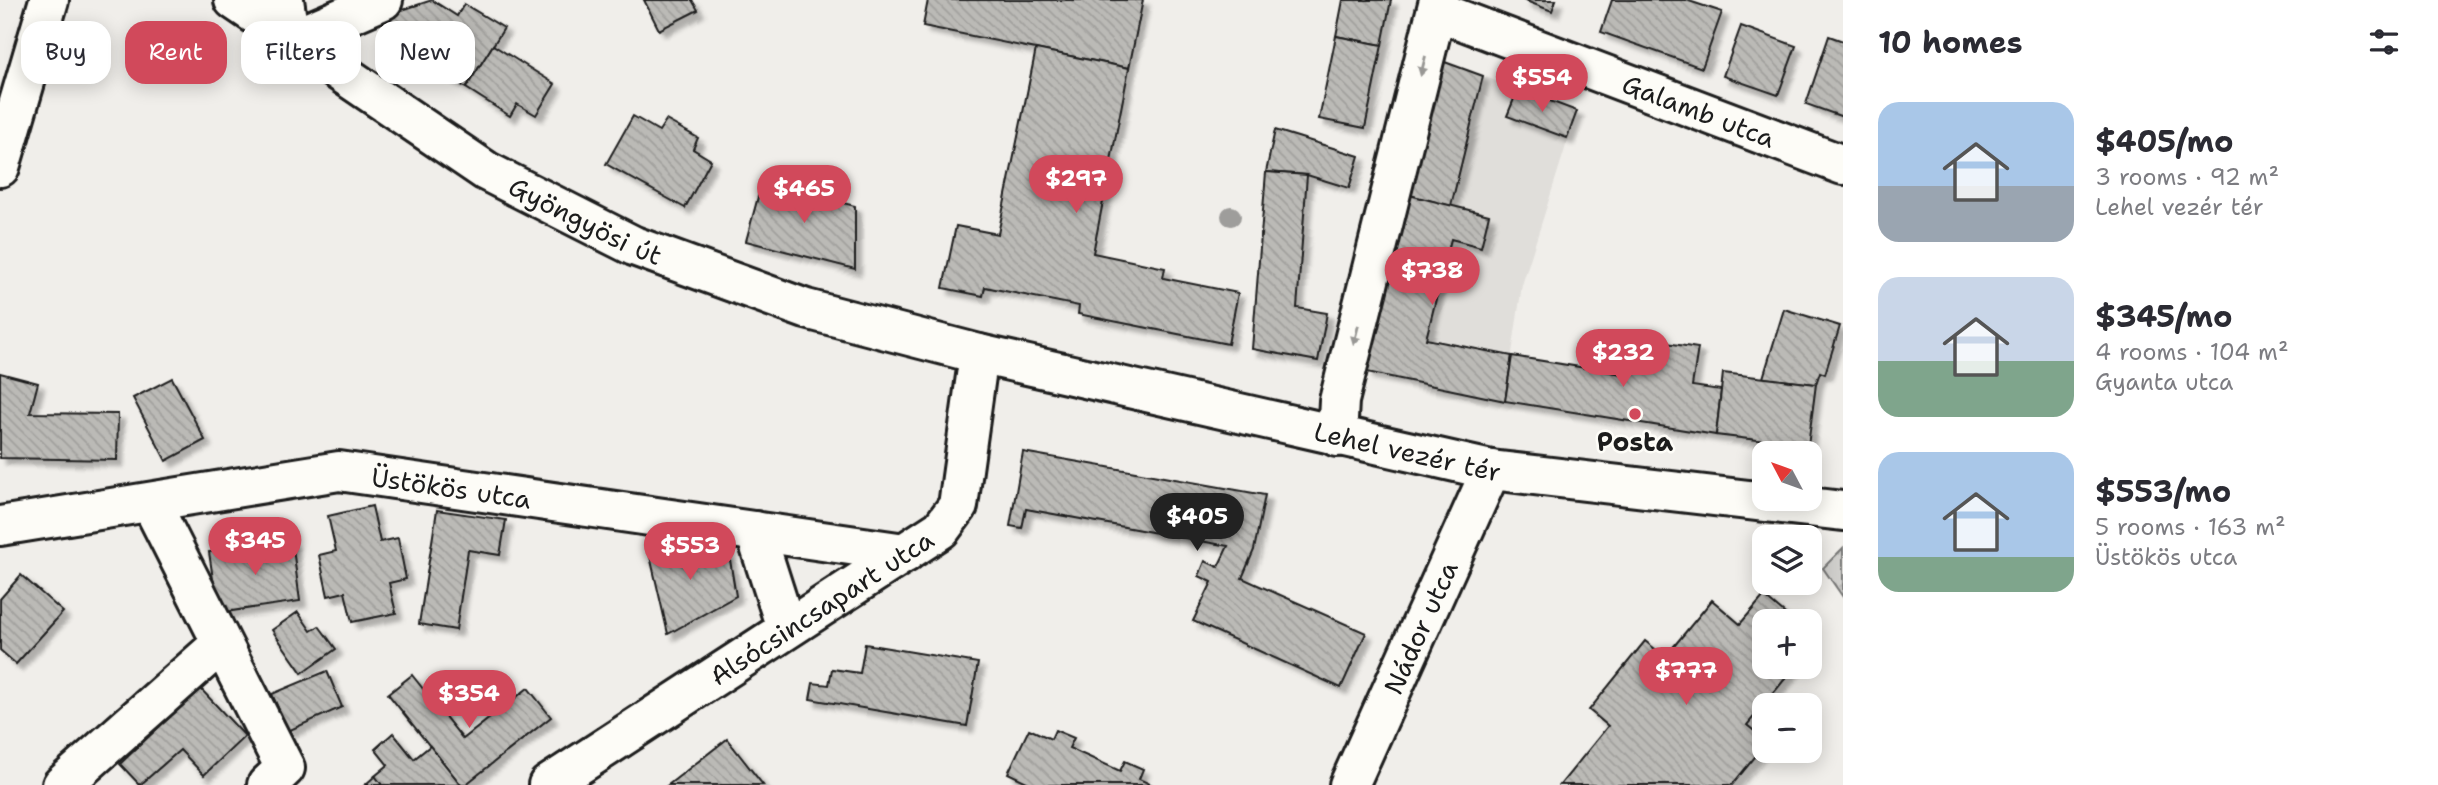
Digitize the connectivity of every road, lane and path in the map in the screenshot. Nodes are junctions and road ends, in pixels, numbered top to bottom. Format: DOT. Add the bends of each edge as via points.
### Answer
graph roads {
  1 [pos="49,0"];
  2 [pos="234,0"];
  3 [pos="284,0"];
  4 [pos="383,0"];
  5 [pos="1438,6"];
  6 [pos="263,21"];
  7 [pos="287,21"];
  8 [pos="334,21"];
  9 [pos="356,84"];
  10 [pos="1843,165"];
  11 [pos="0,167"];
  12 [pos="979,354"];
  13 [pos="1337,436"];
  14 [pos="1491,470"];
  15 [pos="1841,502"];
  16 [pos="151,503"];
  17 [pos="0,526"];
  18 [pos="755,531"];
  19 [pos="905,553"];
  20 [pos="786,628"];
  21 [pos="221,643"];
  22 [pos="62,785"];
  23 [pos="267,785"];
  24 [pos="548,785"];
  25 [pos="1349,785"];
  1 -- 11 [label="street"];
  2 -- 6 [label="street, Gyöngyösi út"];
  3 -- 7 [label="street"];
  4 -- 8 [label="street"];
  5 -- 10 [label="street, Galamb utca"];
  5 -- 13 [label="street, one-way" via="1339,401"];
  9 -- 12 [label="street, Gyöngyösi út" via="486,171 634,246 806,309"];
  12 -- 13 [label="street, Lehel vezér tér"];
  12 -- 19 [label="street, Alsócsincsapart utca" via="958,506 941,529"];
  13 -- 14 [label="street, Lehel vezér tér"];
  14 -- 15 [label="street, Lehel vezér tér"];
  14 -- 25 [label="street, Nádor utca"];
  16 -- 17 [label="street, Üstökös utca"];
  16 -- 18 [label="street, Üstökös utca" via="339,471"];
  16 -- 21 [label="street"];
  18 -- 19 [label="street, Üstökös utca"];
  18 -- 20 [label="street"];
  19 -- 20 [label="street, Alsócsincsapart utca"];
  20 -- 24 [label="street, Alsócsincsapart utca"];
  21 -- 22 [label="street"];
  21 -- 23 [label="street" via="285,768"];
}
